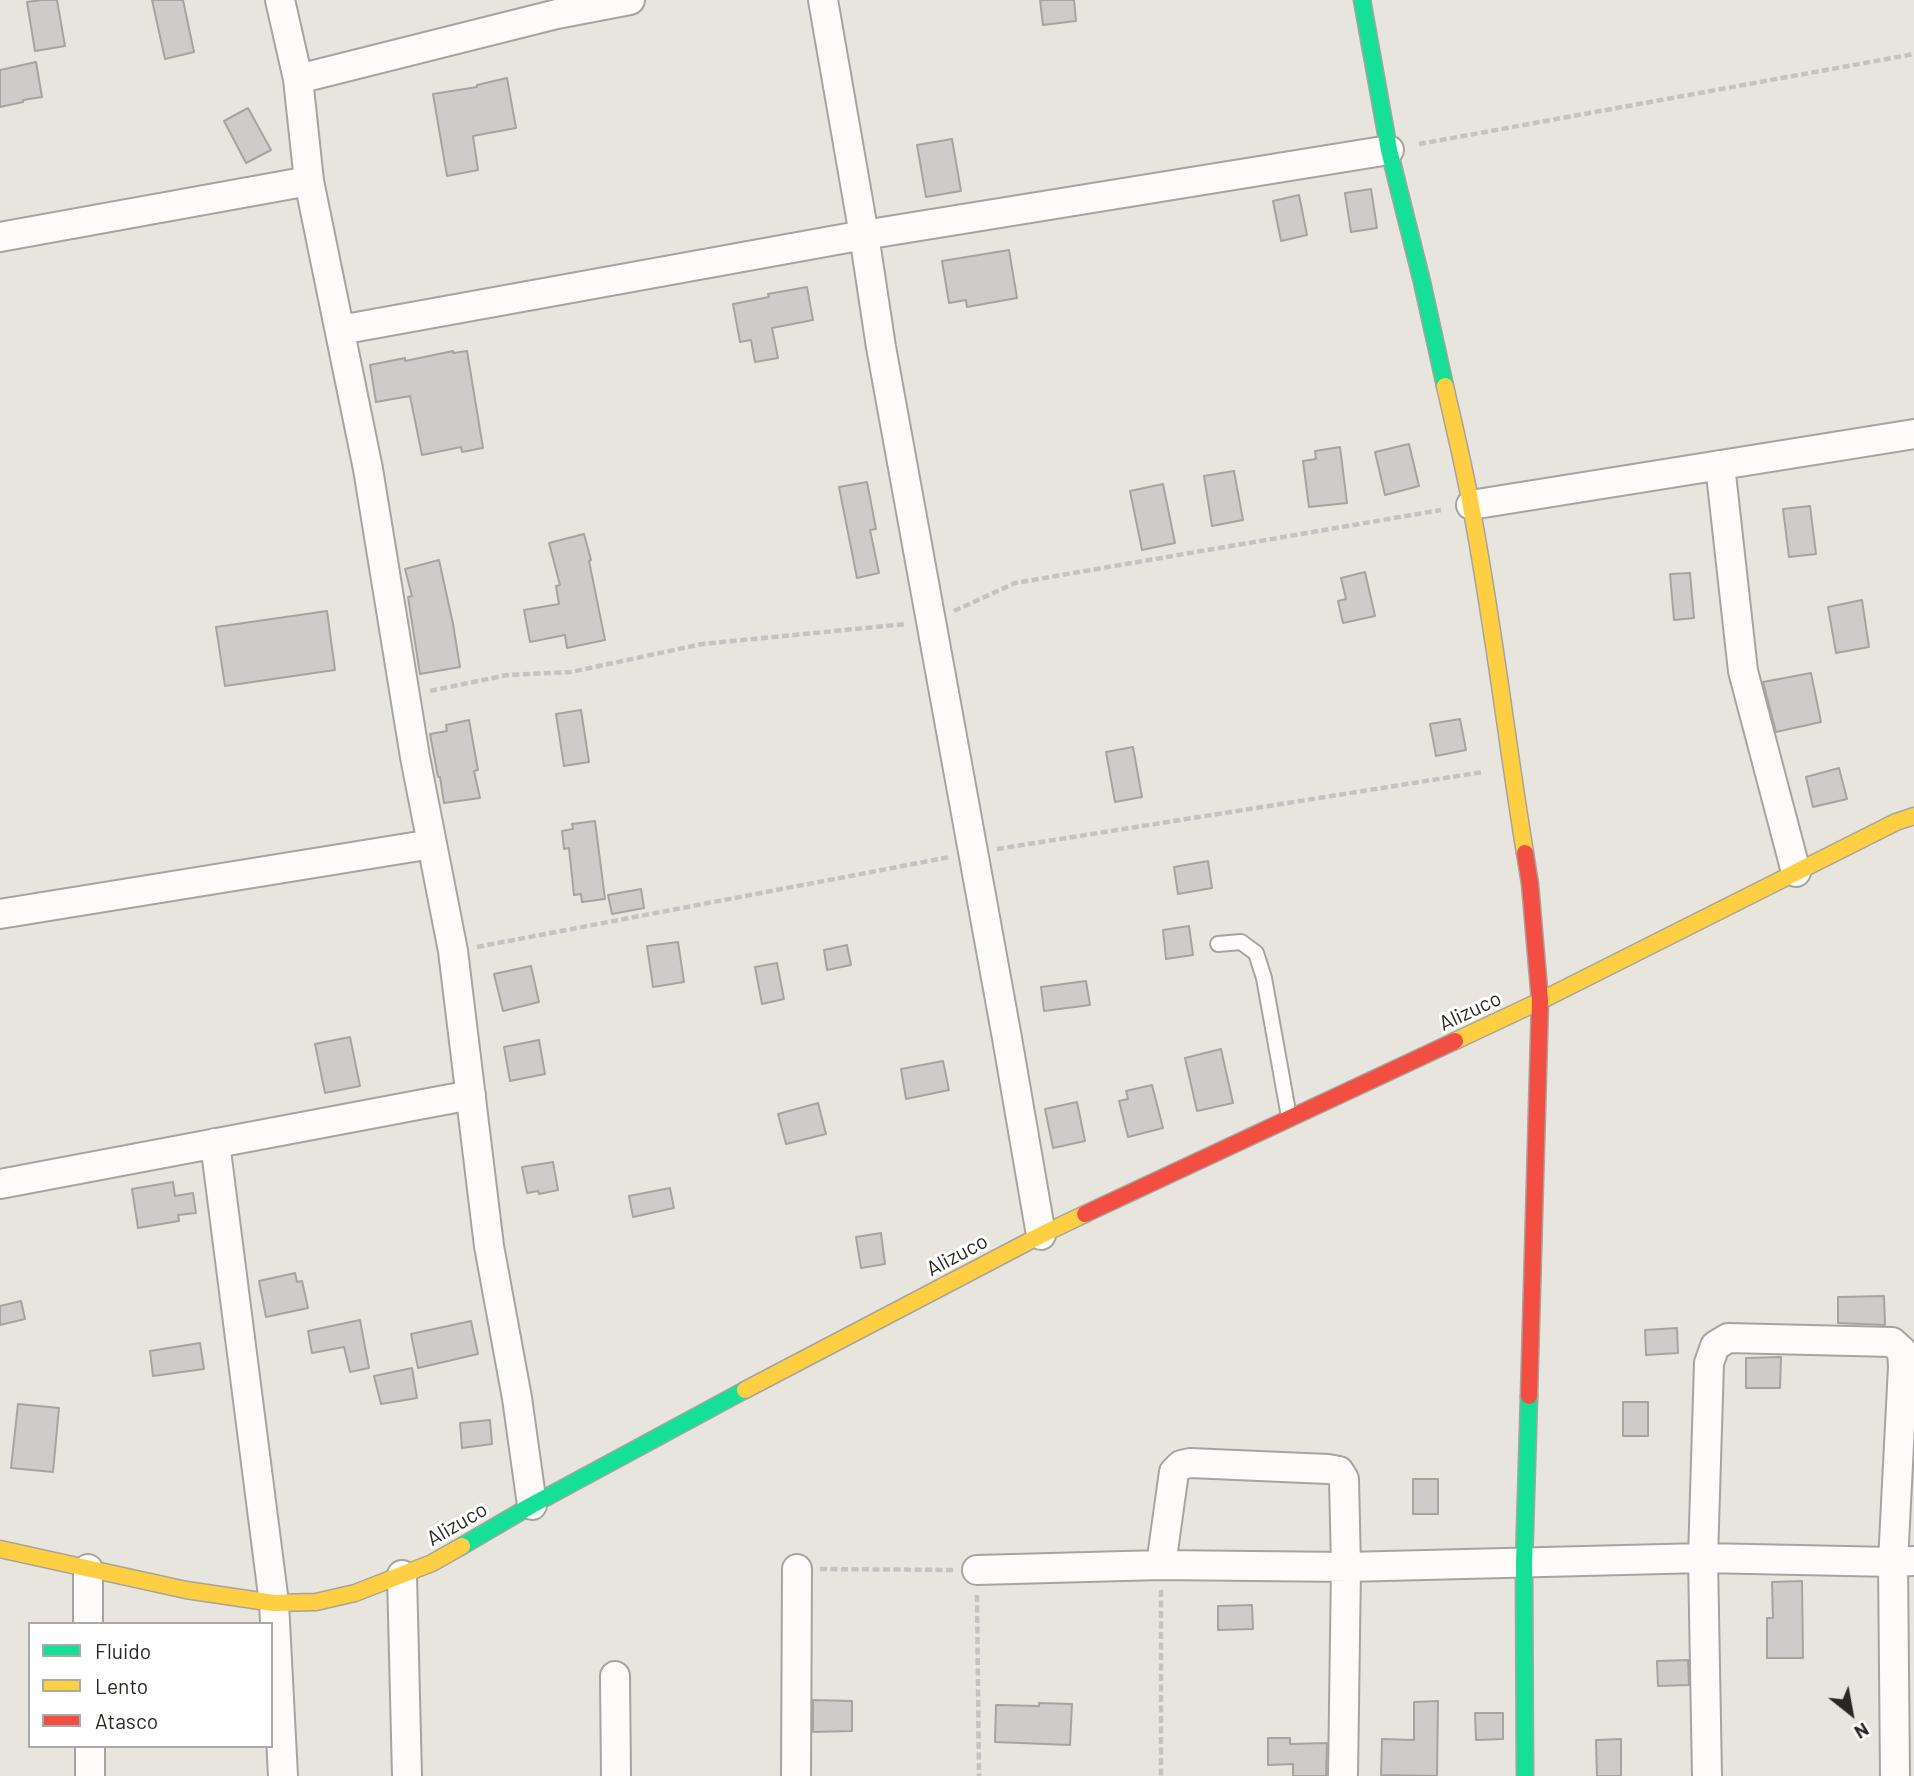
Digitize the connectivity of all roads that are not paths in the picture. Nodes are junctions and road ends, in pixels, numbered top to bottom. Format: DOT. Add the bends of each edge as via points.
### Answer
graph roads {
  1 [pos="280,0"];
  2 [pos="630,0"];
  3 [pos="823,0"];
  4 [pos="1362,0"];
  5 [pos="556,7"];
  6 [pos="298,79"];
  7 [pos="1389,150"];
  8 [pos="309,181"];
  9 [pos="864,235"];
  10 [pos="0,237"];
  11 [pos="340,330"];
  12 [pos="1914,434"];
  13 [pos="1720,465"];
  14 [pos="1471,505"];
  15 [pos="1914,816"];
  16 [pos="432,844"];
  17 [pos="1796,872"];
  18 [pos="0,914"];
  19 [pos="1218,944"];
  20 [pos="1540,1001"];
  21 [pos="471,1095"];
  22 [pos="1290,1118"];
  23 [pos="215,1143"];
  24 [pos="0,1184"];
  25 [pos="1041,1235"];
  26 [pos="532,1505"];
  27 [pos="0,1549"];
  28 [pos="1703,1558"];
  29 [pos="1903,1562"];
  30 [pos="1524,1563"];
  31 [pos="1161,1565"];
  32 [pos="1346,1567"];
  33 [pos="88,1569"];
  34 [pos="797,1569"];
  35 [pos="977,1570"];
  36 [pos="402,1575"];
  37 [pos="274,1603"];
  38 [pos="88,1622"];
  39 [pos="615,1676"];
  40 [pos="90,1748"];
  41 [pos="90,1776"];
  42 [pos="283,1776"];
  43 [pos="407,1776"];
  44 [pos="616,1776"];
  45 [pos="796,1776"];
  46 [pos="1343,1776"];
  47 [pos="1525,1776"];
  48 [pos="1707,1776"];
  49 [pos="1895,1776"];
  1 -- 6 [label="street"];
  2 -- 5 [label="street"];
  3 -- 9 [label="street"];
  4 -- 7 [label="street"];
  5 -- 6 [label="street"];
  6 -- 8 [label="street"];
  7 -- 9 [label="street"];
  7 -- 14 [label="street"];
  8 -- 10 [label="street"];
  8 -- 11 [label="street"];
  9 -- 11 [label="street"];
  9 -- 25 [label="street"];
  11 -- 16 [label="street"];
  12 -- 13 [label="street"];
  13 -- 14 [label="street"];
  13 -- 17 [label="street" via="1743,671"];
  14 -- 20 [label="street" via="1530,884"];
  15 -- 17 [label="street, Alizuco"];
  16 -- 18 [label="street"];
  16 -- 21 [label="street" via="453,951"];
  17 -- 20 [label="street, Alizuco"];
  19 -- 22 [label="lane" via="1241,942 1256,953"];
  20 -- 22 [label="street, Alizuco"];
  20 -- 30 [label="street"];
  21 -- 23 [label="street"];
  21 -- 26 [label="street" via="489,1246"];
  22 -- 25 [label="street, Alizuco"];
  23 -- 24 [label="street"];
  23 -- 37 [label="street"];
  25 -- 26 [label="street, Alizuco"];
  26 -- 36 [label="street, Alizuco" via="432,1563"];
  27 -- 33 [label="street, Alizuco"];
  28 -- 29 [label="street"];
  28 -- 29 [label="street" via="1709,1363 1715,1346 1728,1338 1892,1342 1902,1352"];
  28 -- 30 [label="street"];
  28 -- 48 [label="street"];
  29 -- 49 [label="street"];
  30 -- 32 [label="street"];
  30 -- 47 [label="street"];
  31 -- 32 [label="street"];
  31 -- 32 [label="street" via="1174,1472 1190,1463 1339,1471 1344,1479"];
  31 -- 35 [label="street"];
  32 -- 46 [label="street"];
  33 -- 37 [label="street, Alizuco"];
  33 -- 38 [label="street"];
  34 -- 45 [label="street"];
  36 -- 37 [label="street, Alizuco" via="316,1602"];
  36 -- 43 [label="street"];
  37 -- 42 [label="street"];
  39 -- 44 [label="street"];
  40 -- 41 [label="street"];
}
